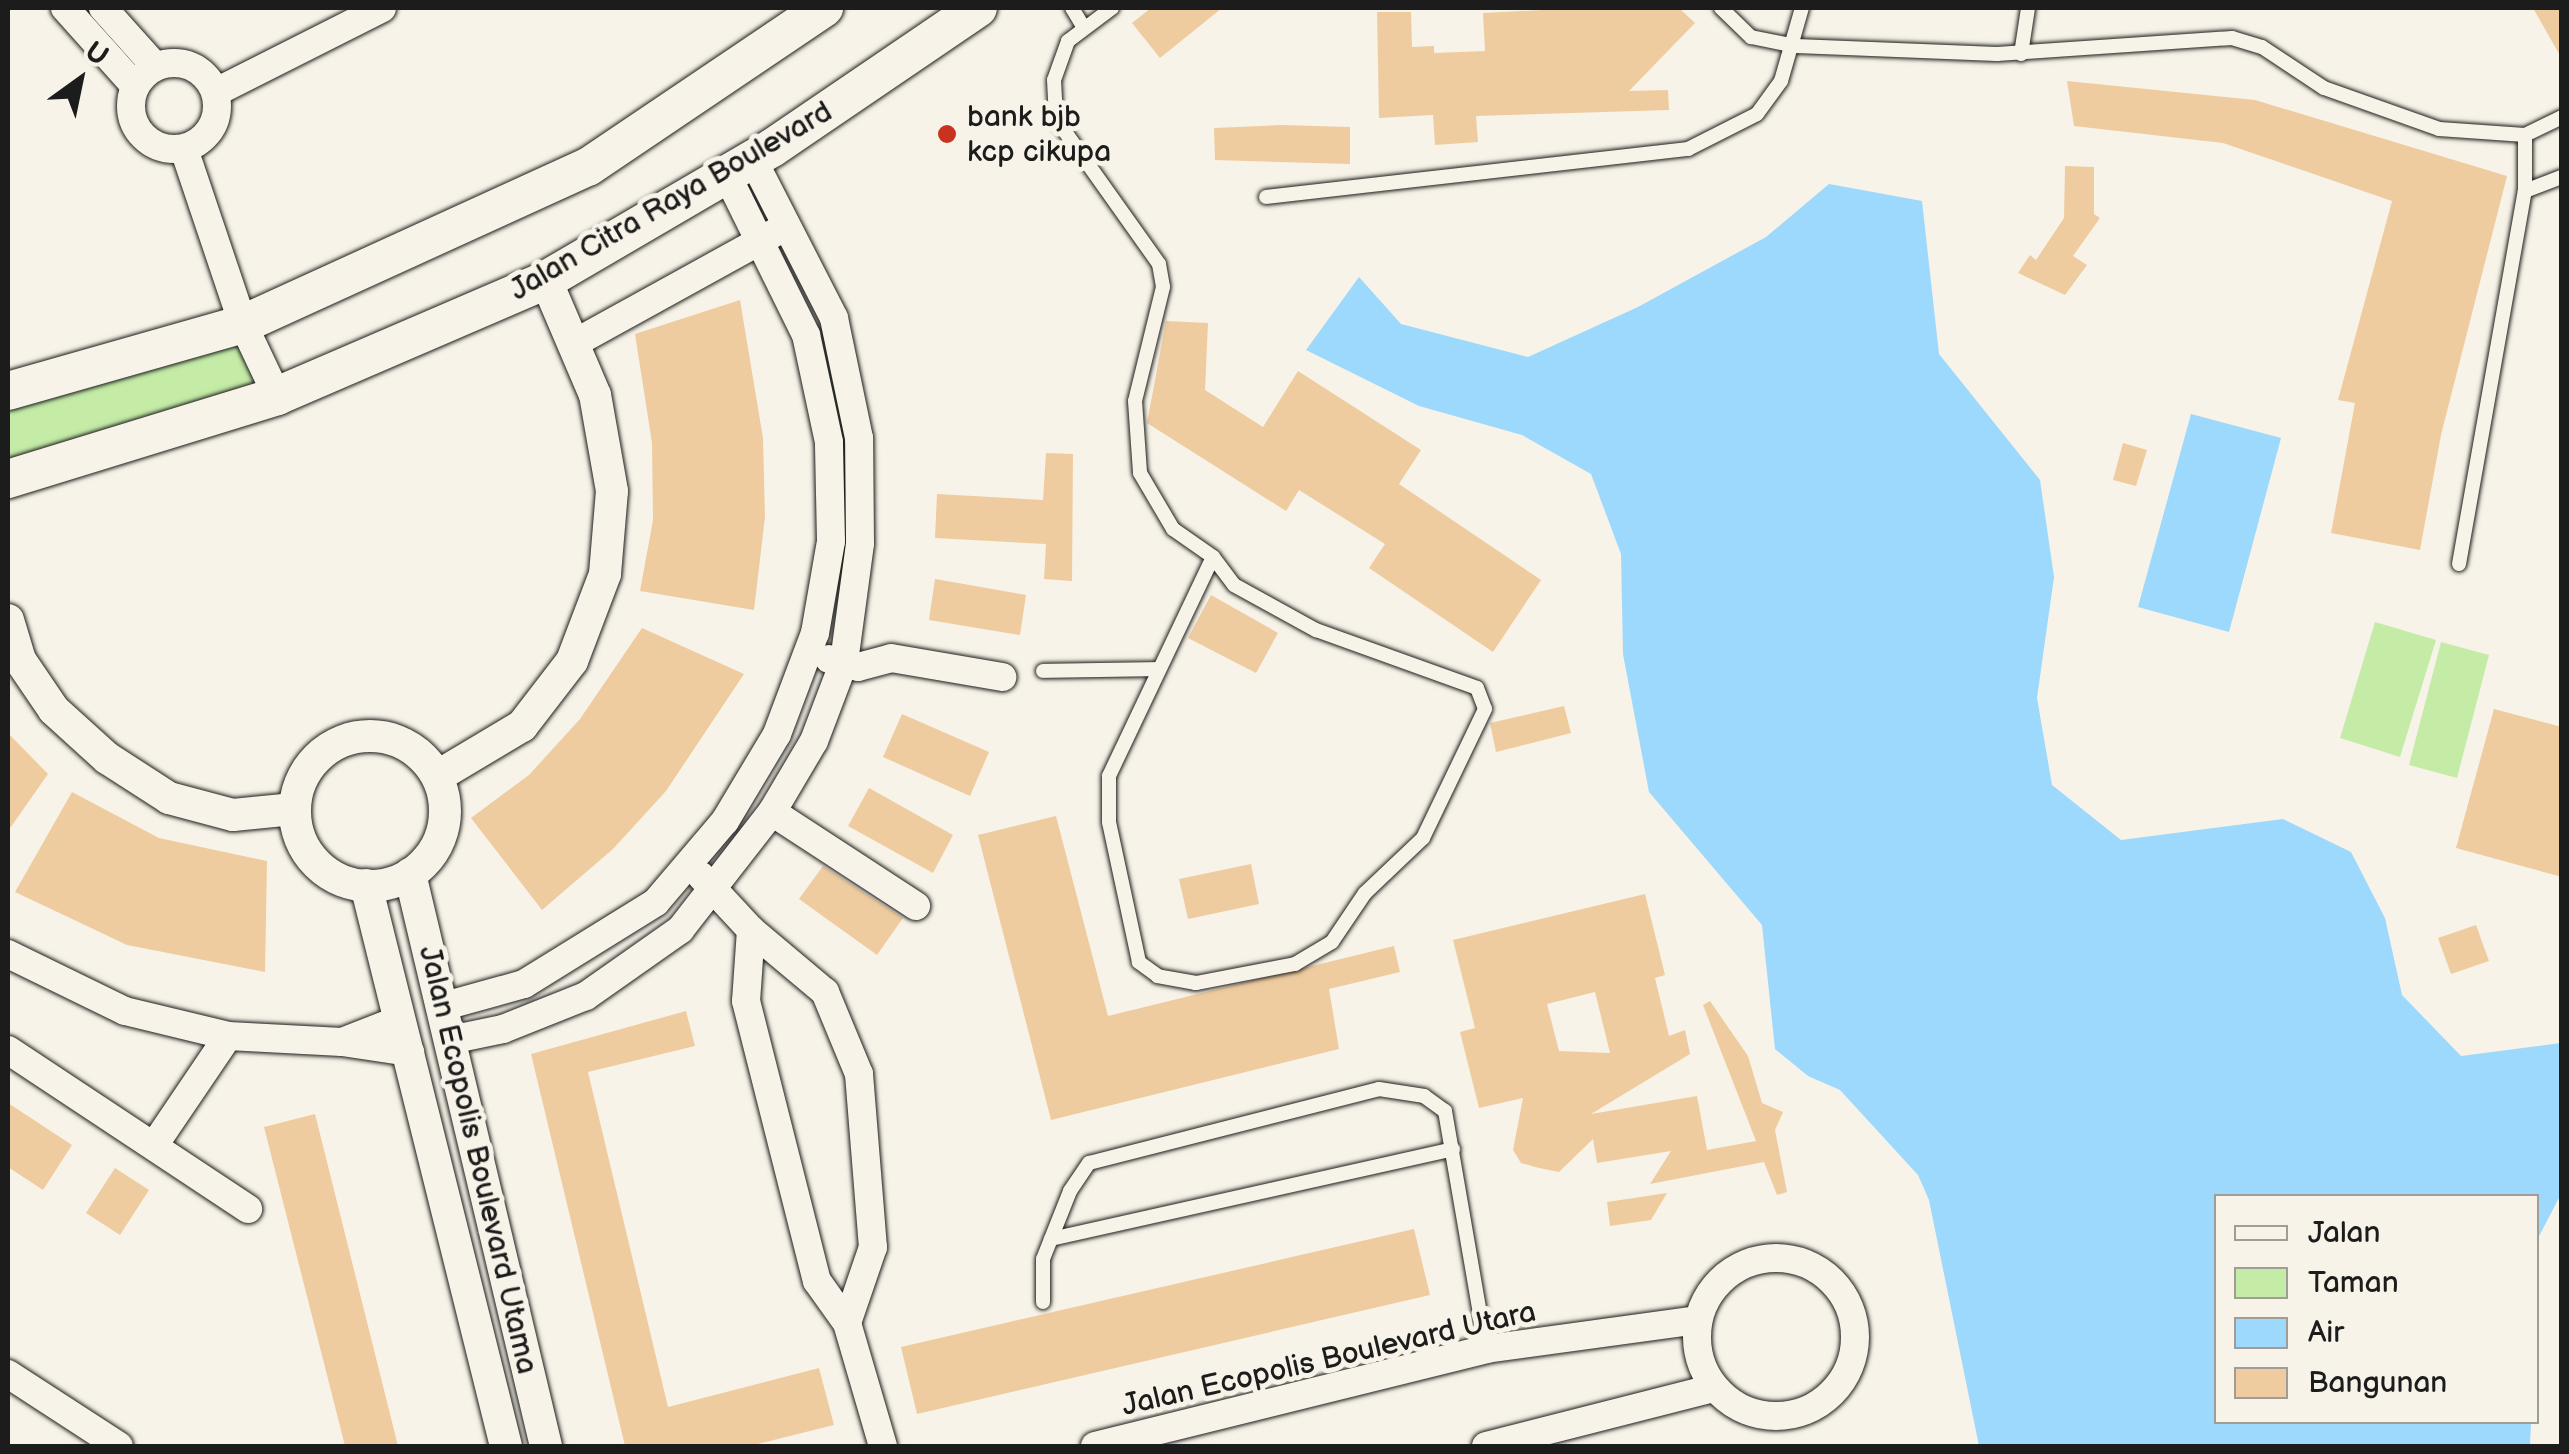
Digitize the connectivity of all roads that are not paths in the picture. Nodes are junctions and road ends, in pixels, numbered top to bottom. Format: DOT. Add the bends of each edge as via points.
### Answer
graph roads {
  1 [pos="64,8"];
  2 [pos="103,8"];
  3 [pos="382,8"];
  4 [pos="824,8"];
  5 [pos="978,8"];
  6 [pos="1072,8"];
  7 [pos="1112,8"];
  8 [pos="1721,8"];
  9 [pos="1802,8"];
  10 [pos="2028,8"];
  11 [pos="1084,28"];
  12 [pos="1796,46"];
  13 [pos="2021,54"];
  14 [pos="146,76"];
  15 [pos="216,92"];
  16 [pos="2562,117"];
  17 [pos="2524,134"];
  18 [pos="184,148"];
  19 [pos="740,168"];
  20 [pos="2562,177"];
  21 [pos="2525,191"];
  22 [pos="1266,198"];
  23 [pos="798,219"];
  24 [pos="762,240"];
  25 [pos="546,280"];
  26 [pos="243,324"];
  27 [pos="573,344"];
  28 [pos="8,391"];
  29 [pos="277,396"];
  30 [pos="8,480"];
  31 [pos="1213,557"];
  32 [pos="2459,564"];
  33 [pos="8,620"];
  34 [pos="808,654"];
  35 [pos="844,662"];
  36 [pos="1156,669"];
  37 [pos="1043,672"];
  38 [pos="1002,677"];
  39 [pos="438,776"];
  40 [pos="294,809"];
  41 [pos="772,812"];
  42 [pos="688,864"];
  43 [pos="410,874"];
  44 [pos="366,885"];
  45 [pos="714,889"];
  46 [pos="916,906"];
  47 [pos="751,930"];
  48 [pos="8,954"];
  49 [pos="441,1007"];
  50 [pos="401,1020"];
  51 [pos="228,1036"];
  52 [pos="450,1040"];
  53 [pos="342,1042"];
  54 [pos="8,1050"];
  55 [pos="410,1052"];
  56 [pos="155,1144"];
  57 [pos="1453,1149"];
  58 [pos="248,1210"];
  59 [pos="1051,1239"];
  60 [pos="1044,1302"];
  61 [pos="1697,1320"];
  62 [pos="847,1323"];
  63 [pos="1486,1349"];
  64 [pos="8,1374"];
  65 [pos="1714,1388"];
  66 [pos="119,1446"];
  67 [pos="506,1446"];
  68 [pos="546,1446"];
  69 [pos="883,1446"];
  70 [pos="1096,1446"];
  71 [pos="1486,1446"];
  1 -- 14 [label="street"];
  2 -- 14 [label="street"];
  3 -- 15 [label="street"];
  4 -- 26 [label="main road" via="588,167"];
  5 -- 19 [label="main road, Jalan Citra Raya Boulevard"];
  6 -- 11 [label="lane"];
  7 -- 11 [label="lane"];
  8 -- 12 [label="lane" via="1752,37"];
  9 -- 12 [label="lane"];
  10 -- 13 [label="lane"];
  11 -- 31 [label="lane" via="1068,41 1054,80 1056,119 1159,264 1163,287 1135,401 1140,472 1172,530"];
  12 -- 13 [label="lane"];
  12 -- 22 [label="lane" via="1756,114 1688,149"];
  13 -- 17 [label="lane" via="2232,38 2262,47 2324,88 2439,128"];
  14 -- 15 [label="street" via="185,64"];
  14 -- 18 [label="street" via="131,114 145,138"];
  15 -- 18 [label="street" via="216,121"];
  16 -- 17 [label="lane"];
  17 -- 21 [label="lane"];
  18 -- 26 [label="street"];
  19 -- 23 [label="street"];
  19 -- 24 [label="street"];
  19 -- 25 [label="main road, Jalan Citra Raya Boulevard"];
  20 -- 21 [label="lane"];
  21 -- 32 [label="lane"];
  23 -- 24 [label="street"];
  23 -- 35 [label="street" via="834,318 859,438 860,543"];
  24 -- 27 [label="street"];
  24 -- 34 [label="street" via="806,336 830,442 831,542"];
  25 -- 27 [label="street"];
  25 -- 29 [label="main road, Jalan Citra Raya Boulevard"];
  26 -- 28 [label="main road"];
  26 -- 29 [label="street"];
  27 -- 39 [label="street" via="595,395 612,491 605,574 572,661 522,726"];
  29 -- 30 [label="main road, Jalan Citra Raya Boulevard"];
  31 -- 36 [label="lane"];
  31 -- 36 [label="lane" via="1234,584 1316,630 1477,688 1485,709 1423,838 1365,894 1332,942 1295,964 1196,983 1158,976 1140,962 1109,822 1108,776"];
  33 -- 40 [label="street" via="20,660 54,710 107,758 170,798 201,807 233,815"];
  34 -- 35 [label="street"];
  34 -- 42 [label="street" via="777,734 725,821"];
  35 -- 38 [label="street" via="858,667 891,658"];
  35 -- 41 [label="street" via="814,741"];
  36 -- 37 [label="lane"];
  39 -- 40 [label="street" via="402,742 352,736 310,763"];
  39 -- 43 [label="street" via="445,825 436,848"];
  40 -- 44 [label="street" via="310,856 328,874"];
  41 -- 45 [label="street"];
  41 -- 46 [label="street"];
  42 -- 45 [label="street"];
  42 -- 49 [label="street" via="656,902 563,964 490,998"];
  43 -- 44 [label="street"];
  43 -- 49 [label="street, Jalan Ecopolis Boulevard Utama"];
  44 -- 50 [label="street, Jalan Ecopolis Boulevard Utama"];
  45 -- 47 [label="street"];
  45 -- 52 [label="street" via="680,930 586,996 503,1029"];
  47 -- 62 [label="street" via="746,1000 817,1281"];
  47 -- 62 [label="street" via="824,992 859,1074 873,1247"];
  48 -- 51 [label="street" via="126,1011"];
  49 -- 52 [label="street, Jalan Ecopolis Boulevard Utama"];
  50 -- 53 [label="street"];
  50 -- 55 [label="street, Jalan Ecopolis Boulevard Utama"];
  51 -- 53 [label="street"];
  51 -- 56 [label="street"];
  52 -- 68 [label="street, Jalan Ecopolis Boulevard Utama"];
  53 -- 55 [label="street"];
  54 -- 56 [label="street"];
  55 -- 67 [label="street, Jalan Ecopolis Boulevard Utama"];
  56 -- 58 [label="street"];
  57 -- 59 [label="lane"];
  57 -- 59 [label="lane" via="1445,1111 1424,1096 1379,1089 1090,1163 1070,1191"];
  57 -- 63 [label="lane"];
  59 -- 60 [label="lane" via="1043,1259"];
  61 -- 63 [label="street, Jalan Ecopolis Boulevard Utara"];
  61 -- 65 [label="street" via="1698,1356"];
  61 -- 65 [label="street" via="1714,1285 1746,1262 1785,1257 1822,1270 1848,1300 1857,1338 1847,1375 1821,1404 1784,1417 1746,1411"];
  62 -- 69 [label="street"];
  63 -- 70 [label="street, Jalan Ecopolis Boulevard Utara"];
  64 -- 66 [label="street"];
  65 -- 71 [label="street"];
}
